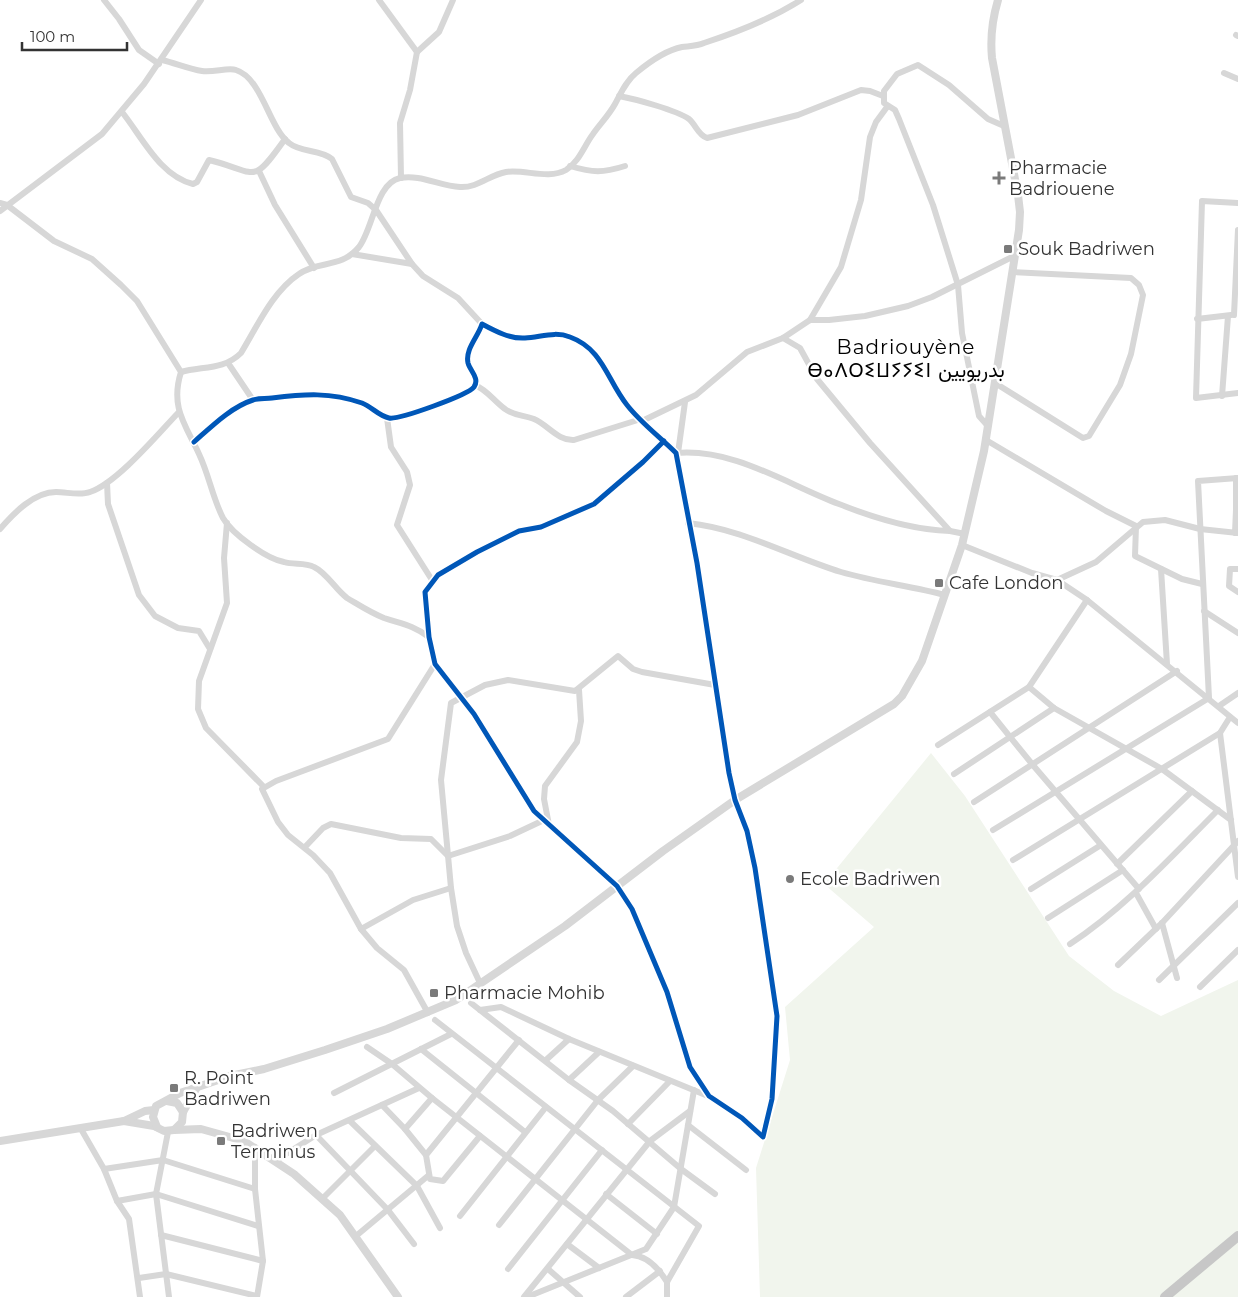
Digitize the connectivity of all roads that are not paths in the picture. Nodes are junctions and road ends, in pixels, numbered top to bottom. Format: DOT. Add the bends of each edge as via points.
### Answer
graph roads {
  1 [pos="104,0"];
  2 [pos="201,0"];
  3 [pos="379,0"];
  4 [pos="453,0"];
  5 [pos="801,0"];
  6 [pos="998,0"];
  7 [pos="417,52"];
  8 [pos="160,62"];
  9 [pos="1224,73"];
  10 [pos="1238,79"];
  11 [pos="619,96"];
  12 [pos="883,96"];
  13 [pos="887,107"];
  14 [pos="122,112"];
  15 [pos="1004,126"];
  16 [pos="285,139"];
  17 [pos="570,166"];
  18 [pos="626,166"];
  19 [pos="259,171"];
  20 [pos="401,178"];
  21 [pos="1238,203"];
  22 [pos="3,204"];
  23 [pos="376,210"];
  24 [pos="0,211"];
  25 [pos="1238,230"];
  26 [pos="352,254"];
  27 [pos="1016,255"];
  28 [pos="412,264"];
  29 [pos="314,268"];
  30 [pos="1013,272"];
  31 [pos="1237,281"];
  32 [pos="958,285"];
  33 [pos="1233,315"];
  34 [pos="1197,319"];
  35 [pos="810,320"];
  36 [pos="482,324"];
  37 [pos="783,338"];
  38 [pos="228,363"];
  39 [pos="181,372"];
  40 [pos="995,383"];
  41 [pos="475,385"];
  42 [pos="1238,393"];
  43 [pos="1222,396"];
  44 [pos="253,400"];
  45 [pos="685,402"];
  46 [pos="178,413"];
  47 [pos="387,418"];
  48 [pos="641,420"];
  49 [pos="987,425"];
  50 [pos="986,440"];
  51 [pos="664,441"];
  52 [pos="194,442"];
  53 [pos="677,453"];
  54 [pos="1237,478"];
  55 [pos="107,483"];
  56 [pos="1237,510"];
  57 [pos="227,523"];
  58 [pos="688,523"];
  59 [pos="1136,526"];
  60 [pos="0,529"];
  61 [pos="950,530"];
  62 [pos="1200,530"];
  63 [pos="1236,533"];
  64 [pos="965,534"];
  65 [pos="962,545"];
  66 [pos="1161,569"];
  67 [pos="1238,569"];
  68 [pos="432,580"];
  69 [pos="1057,580"];
  70 [pos="1202,584"];
  71 [pos="1238,592"];
  72 [pos="945,595"];
  73 [pos="1087,600"];
  74 [pos="1204,611"];
  75 [pos="1238,633"];
  76 [pos="429,637"];
  77 [pos="210,650"];
  78 [pos="435,664"];
  79 [pos="1167,664"];
  80 [pos="1177,671"];
  81 [pos="715,685"];
  82 [pos="1029,688"];
  83 [pos="579,690"];
  84 [pos="1238,693"];
  85 [pos="460,696"];
  86 [pos="1209,698"];
  87 [pos="1219,706"];
  88 [pos="1054,708"];
  89 [pos="990,712"];
  90 [pos="1230,717"];
  91 [pos="1238,723"];
  92 [pos="1089,729"];
  93 [pos="1220,734"];
  94 [pos="1011,737"];
  95 [pos="938,745"];
  96 [pos="1124,749"];
  97 [pos="1032,764"];
  98 [pos="1162,770"];
  99 [pos="954,774"];
  100 [pos="264,787"];
  101 [pos="1192,791"];
  102 [pos="1055,792"];
  103 [pos="735,800"];
  104 [pos="974,802"];
  105 [pos="1218,810"];
  106 [pos="1079,820"];
  107 [pos="1231,820"];
  108 [pos="547,822"];
  109 [pos="993,830"];
  110 [pos="1236,843"];
  111 [pos="1101,845"];
  112 [pos="305,847"];
  113 [pos="448,856"];
  114 [pos="1013,860"];
  115 [pos="1117,864"];
  116 [pos="1123,870"];
  117 [pos="1238,877"];
  118 [pos="616,886"];
  119 [pos="451,888"];
  120 [pos="1031,889"];
  121 [pos="1138,890"];
  122 [pos="1238,903"];
  123 [pos="1048,918"];
  124 [pos="1162,923"];
  125 [pos="361,929"];
  126 [pos="1156,929"];
  127 [pos="1070,944"];
  128 [pos="1238,950"];
  129 [pos="1118,965"];
  130 [pos="1173,966"];
  131 [pos="1176,978"];
  132 [pos="1159,980"];
  133 [pos="480,983"];
  134 [pos="1200,987"];
  135 [pos="471,1002"];
  136 [pos="480,1010"];
  137 [pos="428,1013"];
  138 [pos="435,1020"];
  139 [pos="451,1034"];
  140 [pos="569,1039"];
  141 [pos="519,1040"];
  142 [pos="367,1047"];
  143 [pos="421,1049"];
  144 [pos="598,1052"];
  145 [pos="546,1060"];
  146 [pos="392,1064"];
  147 [pos="633,1066"];
  148 [pos="496,1067"];
  149 [pos="569,1080"];
  150 [pos="670,1081"];
  151 [pos="419,1088"];
  152 [pos="196,1089"];
  153 [pos="694,1090"];
  154 [pos="334,1093"];
  155 [pos="476,1093"];
  156 [pos="709,1096"];
  157 [pos="432,1098"];
  158 [pos="167,1100"];
  159 [pos="598,1100"];
  160 [pos="382,1105"];
  161 [pos="546,1107"];
  162 [pos="154,1110"];
  163 [pos="691,1110"];
  164 [pos="183,1115"];
  165 [pos="456,1117"];
  166 [pos="124,1121"];
  167 [pos="350,1121"];
  168 [pos="628,1124"];
  169 [pos="688,1125"];
  170 [pos="157,1127"];
  171 [pos="81,1129"];
  172 [pos="405,1129"];
  173 [pos="575,1129"];
  174 [pos="201,1130"];
  175 [pos="171,1131"];
  176 [pos="525,1132"];
  177 [pos="316,1135"];
  178 [pos="480,1136"];
  179 [pos="0,1141"];
  180 [pos="650,1141"];
  181 [pos="375,1146"];
  182 [pos="255,1147"];
  183 [pos="602,1150"];
  184 [pos="426,1155"];
  185 [pos="506,1157"];
  186 [pos="163,1160"];
  187 [pos="275,1160"];
  188 [pos="104,1169"];
  189 [pos="626,1169"];
  190 [pos="681,1169"];
  191 [pos="351,1170"];
  192 [pos="746,1170"];
  193 [pos="429,1175"];
  194 [pos="535,1178"];
  195 [pos="416,1186"];
  196 [pos="255,1189"];
  197 [pos="156,1194"];
  198 [pos="606,1194"];
  199 [pos="714,1194"];
  200 [pos="323,1198"];
  201 [pos="563,1200"];
  202 [pos="117,1201"];
  203 [pos="674,1207"];
  204 [pos="388,1210"];
  205 [pos="460,1216"];
  206 [pos="586,1219"];
  207 [pos="499,1225"];
  208 [pos="258,1226"];
  209 [pos="440,1228"];
  210 [pos="657,1234"];
  211 [pos="161,1235"];
  212 [pos="356,1236"];
  213 [pos="1238,1236"];
  214 [pos="414,1244"];
  215 [pos="567,1244"];
  216 [pos="632,1255"];
  217 [pos="263,1261"];
  218 [pos="599,1268"];
  219 [pos="548,1269"];
  220 [pos="508,1270"];
  221 [pos="660,1271"];
  222 [pos="166,1274"];
  223 [pos="139,1278"];
  224 [pos="563,1282"];
  225 [pos="667,1282"];
  226 [pos="538,1295"];
  227 [pos="140,1297"];
  228 [pos="169,1297"];
  229 [pos="257,1297"];
  230 [pos="398,1297"];
  231 [pos="525,1297"];
  232 [pos="580,1297"];
  233 [pos="626,1297"];
  234 [pos="667,1297"];
  235 [pos="1165,1297"];
  1 -- 8 [label="street" via="139,50"];
  2 -- 8 [label="street"];
  3 -- 7 [label="street"];
  4 -- 7 [label="street" via="439,32"];
  5 -- 11 [label="street" via="736,32 674,50 635,73"];
  6 -- 15 [label="street" via="990,38"];
  7 -- 20 [label="street" via="400,123"];
  8 -- 14 [label="street"];
  8 -- 16 [label="street" via="202,71 234,69 241,72 259,94"];
  9 -- 10 [label="street"];
  11 -- 12 [label="street" via="676,112 690,120 707,138 798,115 861,90"];
  11 -- 17 [label="street"];
  12 -- 13 [label="street"];
  12 -- 15 [label="street" via="897,74 918,65 988,119"];
  13 -- 32 [label="street" via="897,114 914,156"];
  13 -- 35 [label="street" via="870,137 861,200 846,254"];
  14 -- 19 [label="street" via="155,157 177,178 197,182 209,160 249,173"];
  14 -- 22 [label="street" via="102,134"];
  15 -- 27 [label="street" via="1020,212"];
  16 -- 19 [label="street"];
  16 -- 23 [label="street" via="296,147 332,159 351,197 368,203"];
  17 -- 18 [label="street" via="590,172"];
  17 -- 20 [label="street" via="554,174 505,172 462,188"];
  19 -- 29 [label="street" via="275,205"];
  20 -- 23 [label="street" via="385,188"];
  21 -- 34 [label="street" via="1202,201"];
  22 -- 24 [label="street"];
  22 -- 39 [label="street" via="54,241 92,259 121,285 137,301"];
  23 -- 26 [label="street" via="369,230"];
  23 -- 28 [label="street"];
  25 -- 31 [label="street"];
  26 -- 28 [label="street"];
  26 -- 29 [label="street" via="334,264"];
  27 -- 30 [label="street"];
  27 -- 32 [label="street"];
  28 -- 36 [label="street" via="423,276 458,298"];
  29 -- 38 [label="street" via="298,274 287,285 240,353"];
  30 -- 40 [label="street"];
  30 -- 40 [label="street" via="1131,278 1143,295 1131,354 1120,386 1089,436 1083,438"];
  31 -- 33 [label="street"];
  32 -- 35 [label="street" via="887,312"];
  32 -- 49 [label="street" via="962,332 979,416"];
  33 -- 34 [label="street"];
  33 -- 43 [label="street"];
  34 -- 43 [label="street" via="1196,398"];
  35 -- 37 [label="street"];
  36 -- 41 [label="street" via="468,355"];
  36 -- 48 [label="street" via="519,338 561,334 582,341 602,362 618,393"];
  37 -- 45 [label="street" via="747,352"];
  37 -- 61 [label="street" via="800,348 817,379 870,443"];
  38 -- 39 [label="street"];
  38 -- 44 [label="street"];
  39 -- 46 [label="street" via="177,390"];
  40 -- 49 [label="street"];
  41 -- 47 [label="street" via="464,394 416,413"];
  41 -- 48 [label="street" via="504,409 517,416 537,420 567,440"];
  42 -- 43 [label="street"];
  44 -- 47 [label="street" via="298,394 338,397 368,405"];
  44 -- 52 [label="street" via="227,415"];
  45 -- 48 [label="street"];
  45 -- 53 [label="street"];
  46 -- 52 [label="street"];
  46 -- 55 [label="street"];
  47 -- 68 [label="street" via="390,447 407,472 410,485 398,525"];
  48 -- 51 [label="street"];
  49 -- 50 [label="street"];
  50 -- 59 [label="street"];
  50 -- 64 [label="street"];
  51 -- 53 [label="street"];
  51 -- 68 [label="street" via="594,504 541,527 519,531 456,563"];
  52 -- 57 [label="street"];
  53 -- 58 [label="street"];
  53 -- 61 [label="street" via="731,459 872,516 916,527"];
  54 -- 56 [label="street"];
  54 -- 62 [label="street" via="1198,481"];
  55 -- 60 [label="street" via="82,494 46,492 38,495"];
  55 -- 77 [label="street" via="108,504 139,596 155,616 178,628 200,631"];
  56 -- 63 [label="street"];
  57 -- 76 [label="street" via="270,558 312,565 348,598 373,613 412,626"];
  57 -- 77 [label="street" via="224,558 227,602"];
  58 -- 72 [label="street" via="754,538 842,572"];
  58 -- 81 [label="street"];
  59 -- 62 [label="street" via="1165,520"];
  59 -- 66 [label="street" via="1135,556"];
  59 -- 69 [label="street" via="1096,562"];
  61 -- 64 [label="street"];
  62 -- 63 [label="street"];
  62 -- 70 [label="street"];
  64 -- 65 [label="street"];
  65 -- 69 [label="street"];
  65 -- 72 [label="street"];
  66 -- 70 [label="street"];
  66 -- 79 [label="street"];
  67 -- 71 [label="street" via="1230,569 1229,586"];
  68 -- 76 [label="street" via="425,592"];
  69 -- 73 [label="street"];
  70 -- 74 [label="street"];
  72 -- 103 [label="street" via="922,661 894,704"];
  73 -- 79 [label="street"];
  73 -- 82 [label="street"];
  74 -- 75 [label="street"];
  74 -- 86 [label="street"];
  76 -- 78 [label="street"];
  77 -- 100 [label="street" via="199,681 202,719 213,735"];
  78 -- 85 [label="street"];
  78 -- 100 [label="street" via="388,739"];
  79 -- 80 [label="street"];
  80 -- 86 [label="street"];
  80 -- 92 [label="street"];
  81 -- 83 [label="street" via="642,672 618,656"];
  81 -- 103 [label="street"];
  82 -- 88 [label="street"];
  82 -- 89 [label="street"];
  83 -- 85 [label="street" via="508,680 485,685"];
  83 -- 108 [label="street" via="581,720 577,742 546,786"];
  84 -- 87 [label="street"];
  85 -- 108 [label="street" via="500,754 524,797"];
  85 -- 113 [label="street" via="450,707 442,780"];
  86 -- 87 [label="street"];
  86 -- 96 [label="street"];
  87 -- 90 [label="street"];
  88 -- 92 [label="street"];
  88 -- 94 [label="street"];
  89 -- 94 [label="street"];
  89 -- 95 [label="street"];
  90 -- 91 [label="street"];
  90 -- 93 [label="street"];
  92 -- 96 [label="street"];
  92 -- 97 [label="street"];
  93 -- 98 [label="street"];
  93 -- 107 [label="street"];
  94 -- 97 [label="street"];
  94 -- 99 [label="street"];
  96 -- 98 [label="street"];
  96 -- 102 [label="street"];
  97 -- 102 [label="street"];
  97 -- 104 [label="street"];
  98 -- 101 [label="street"];
  98 -- 106 [label="street"];
  100 -- 112 [label="street" via="262,791 278,822 288,835"];
  101 -- 105 [label="street"];
  101 -- 115 [label="street"];
  102 -- 106 [label="street"];
  102 -- 109 [label="street"];
  103 -- 118 [label="street"];
  103 -- 156 [label="street" via="755,868 777,1016 772,1099 763,1137"];
  105 -- 107 [label="street"];
  105 -- 121 [label="street"];
  106 -- 111 [label="street"];
  106 -- 114 [label="street"];
  107 -- 110 [label="street"];
  108 -- 113 [label="street"];
  108 -- 118 [label="street"];
  110 -- 117 [label="street"];
  110 -- 124 [label="street"];
  111 -- 115 [label="street"];
  111 -- 120 [label="street"];
  112 -- 113 [label="street" via="323,828 332,824 402,838 431,839"];
  112 -- 125 [label="street" via="330,873"];
  113 -- 119 [label="street"];
  115 -- 116 [label="street"];
  116 -- 121 [label="street"];
  116 -- 123 [label="street"];
  118 -- 133 [label="street" via="565,926"];
  118 -- 156 [label="street" via="632,909 654,960 690,1067"];
  119 -- 125 [label="street" via="413,900"];
  119 -- 133 [label="street" via="457,926"];
  121 -- 126 [label="street"];
  121 -- 127 [label="street" via="1100,924"];
  122 -- 130 [label="street"];
  124 -- 126 [label="street"];
  124 -- 130 [label="street"];
  125 -- 137 [label="street" via="377,948 404,970"];
  126 -- 129 [label="street"];
  128 -- 134 [label="street"];
  130 -- 131 [label="street"];
  130 -- 132 [label="street"];
  133 -- 137 [label="street" via="456,1000"];
  135 -- 136 [label="street"];
  136 -- 140 [label="street" via="501,1007"];
  136 -- 141 [label="street"];
  137 -- 152 [label="street" via="325,1050 230,1076"];
  138 -- 139 [label="street"];
  139 -- 143 [label="street"];
  139 -- 148 [label="street"];
  140 -- 144 [label="street"];
  140 -- 145 [label="street"];
  141 -- 145 [label="street"];
  141 -- 148 [label="street"];
  142 -- 146 [label="street"];
  143 -- 146 [label="street"];
  143 -- 155 [label="street"];
  144 -- 147 [label="street"];
  144 -- 149 [label="street"];
  145 -- 149 [label="street"];
  146 -- 151 [label="street"];
  146 -- 154 [label="street"];
  147 -- 150 [label="street"];
  147 -- 159 [label="street"];
  148 -- 155 [label="street"];
  148 -- 161 [label="street"];
  149 -- 159 [label="street"];
  150 -- 153 [label="street"];
  150 -- 168 [label="street"];
  151 -- 157 [label="street"];
  151 -- 160 [label="street"];
  152 -- 158 [label="street"];
  152 -- 164 [label="street"];
  153 -- 156 [label="street"];
  153 -- 163 [label="street"];
  155 -- 165 [label="street"];
  155 -- 176 [label="street"];
  157 -- 165 [label="street"];
  157 -- 172 [label="street"];
  158 -- 162 [label="street"];
  158 -- 164 [label="street" via="177,1103"];
  159 -- 168 [label="street"];
  159 -- 173 [label="street"];
  160 -- 167 [label="street"];
  160 -- 172 [label="street"];
  161 -- 173 [label="street"];
  161 -- 176 [label="street"];
  162 -- 166 [label="street"];
  162 -- 170 [label="street" via="153,1120"];
  163 -- 169 [label="street"];
  163 -- 180 [label="street"];
  164 -- 174 [label="street"];
  164 -- 175 [label="street" via="180,1126"];
  165 -- 178 [label="street"];
  165 -- 184 [label="street"];
  166 -- 170 [label="street"];
  166 -- 171 [label="street"];
  167 -- 177 [label="street"];
  167 -- 181 [label="street"];
  168 -- 180 [label="street"];
  169 -- 190 [label="street"];
  169 -- 192 [label="street"];
  170 -- 175 [label="street"];
  171 -- 179 [label="street"];
  171 -- 188 [label="street"];
  172 -- 184 [label="street"];
  173 -- 183 [label="street"];
  173 -- 194 [label="street"];
  174 -- 175 [label="street"];
  174 -- 182 [label="street" via="226,1135"];
  175 -- 186 [label="street"];
  176 -- 185 [label="street"];
  177 -- 187 [label="street"];
  177 -- 191 [label="street"];
  178 -- 185 [label="street"];
  178 -- 193 [label="street" via="443,1181 430,1179"];
  180 -- 189 [label="street"];
  180 -- 190 [label="street"];
  181 -- 191 [label="street"];
  181 -- 195 [label="street"];
  182 -- 187 [label="street"];
  182 -- 196 [label="street"];
  183 -- 189 [label="street"];
  183 -- 201 [label="street"];
  184 -- 193 [label="street"];
  185 -- 194 [label="street"];
  185 -- 205 [label="street"];
  186 -- 188 [label="street"];
  186 -- 196 [label="street"];
  186 -- 197 [label="street"];
  187 -- 200 [label="street"];
  188 -- 202 [label="street"];
  189 -- 198 [label="street"];
  189 -- 203 [label="street"];
  190 -- 199 [label="street"];
  190 -- 203 [label="street"];
  191 -- 200 [label="street"];
  191 -- 204 [label="street"];
  193 -- 195 [label="street"];
  194 -- 201 [label="street"];
  194 -- 207 [label="street"];
  195 -- 204 [label="street"];
  195 -- 209 [label="street"];
  196 -- 208 [label="street"];
  197 -- 202 [label="street"];
  197 -- 208 [label="street"];
  197 -- 211 [label="street"];
  198 -- 206 [label="street"];
  198 -- 210 [label="street"];
  200 -- 212 [label="street"];
  201 -- 206 [label="street"];
  201 -- 220 [label="street"];
  202 -- 223 [label="street" via="129,1219"];
  203 -- 210 [label="street"];
  203 -- 225 [label="street" via="699,1226"];
  204 -- 212 [label="street"];
  204 -- 214 [label="street"];
  206 -- 215 [label="street"];
  206 -- 216 [label="street"];
  208 -- 217 [label="street"];
  210 -- 216 [label="street" via="646,1249"];
  211 -- 217 [label="street"];
  211 -- 222 [label="street"];
  212 -- 230 [label="street"];
  213 -- 235 [label="highway"];
  215 -- 218 [label="street"];
  215 -- 219 [label="street"];
  216 -- 218 [label="street"];
  216 -- 221 [label="street" via="641,1256"];
  217 -- 229 [label="street"];
  218 -- 224 [label="street"];
  219 -- 224 [label="street"];
  219 -- 231 [label="street"];
  221 -- 225 [label="street"];
  221 -- 233 [label="street"];
  222 -- 223 [label="street"];
  222 -- 228 [label="street"];
  222 -- 229 [label="street"];
  223 -- 227 [label="street"];
  224 -- 226 [label="street"];
  224 -- 232 [label="street"];
  225 -- 234 [label="street"];
  226 -- 231 [label="street"];
}
